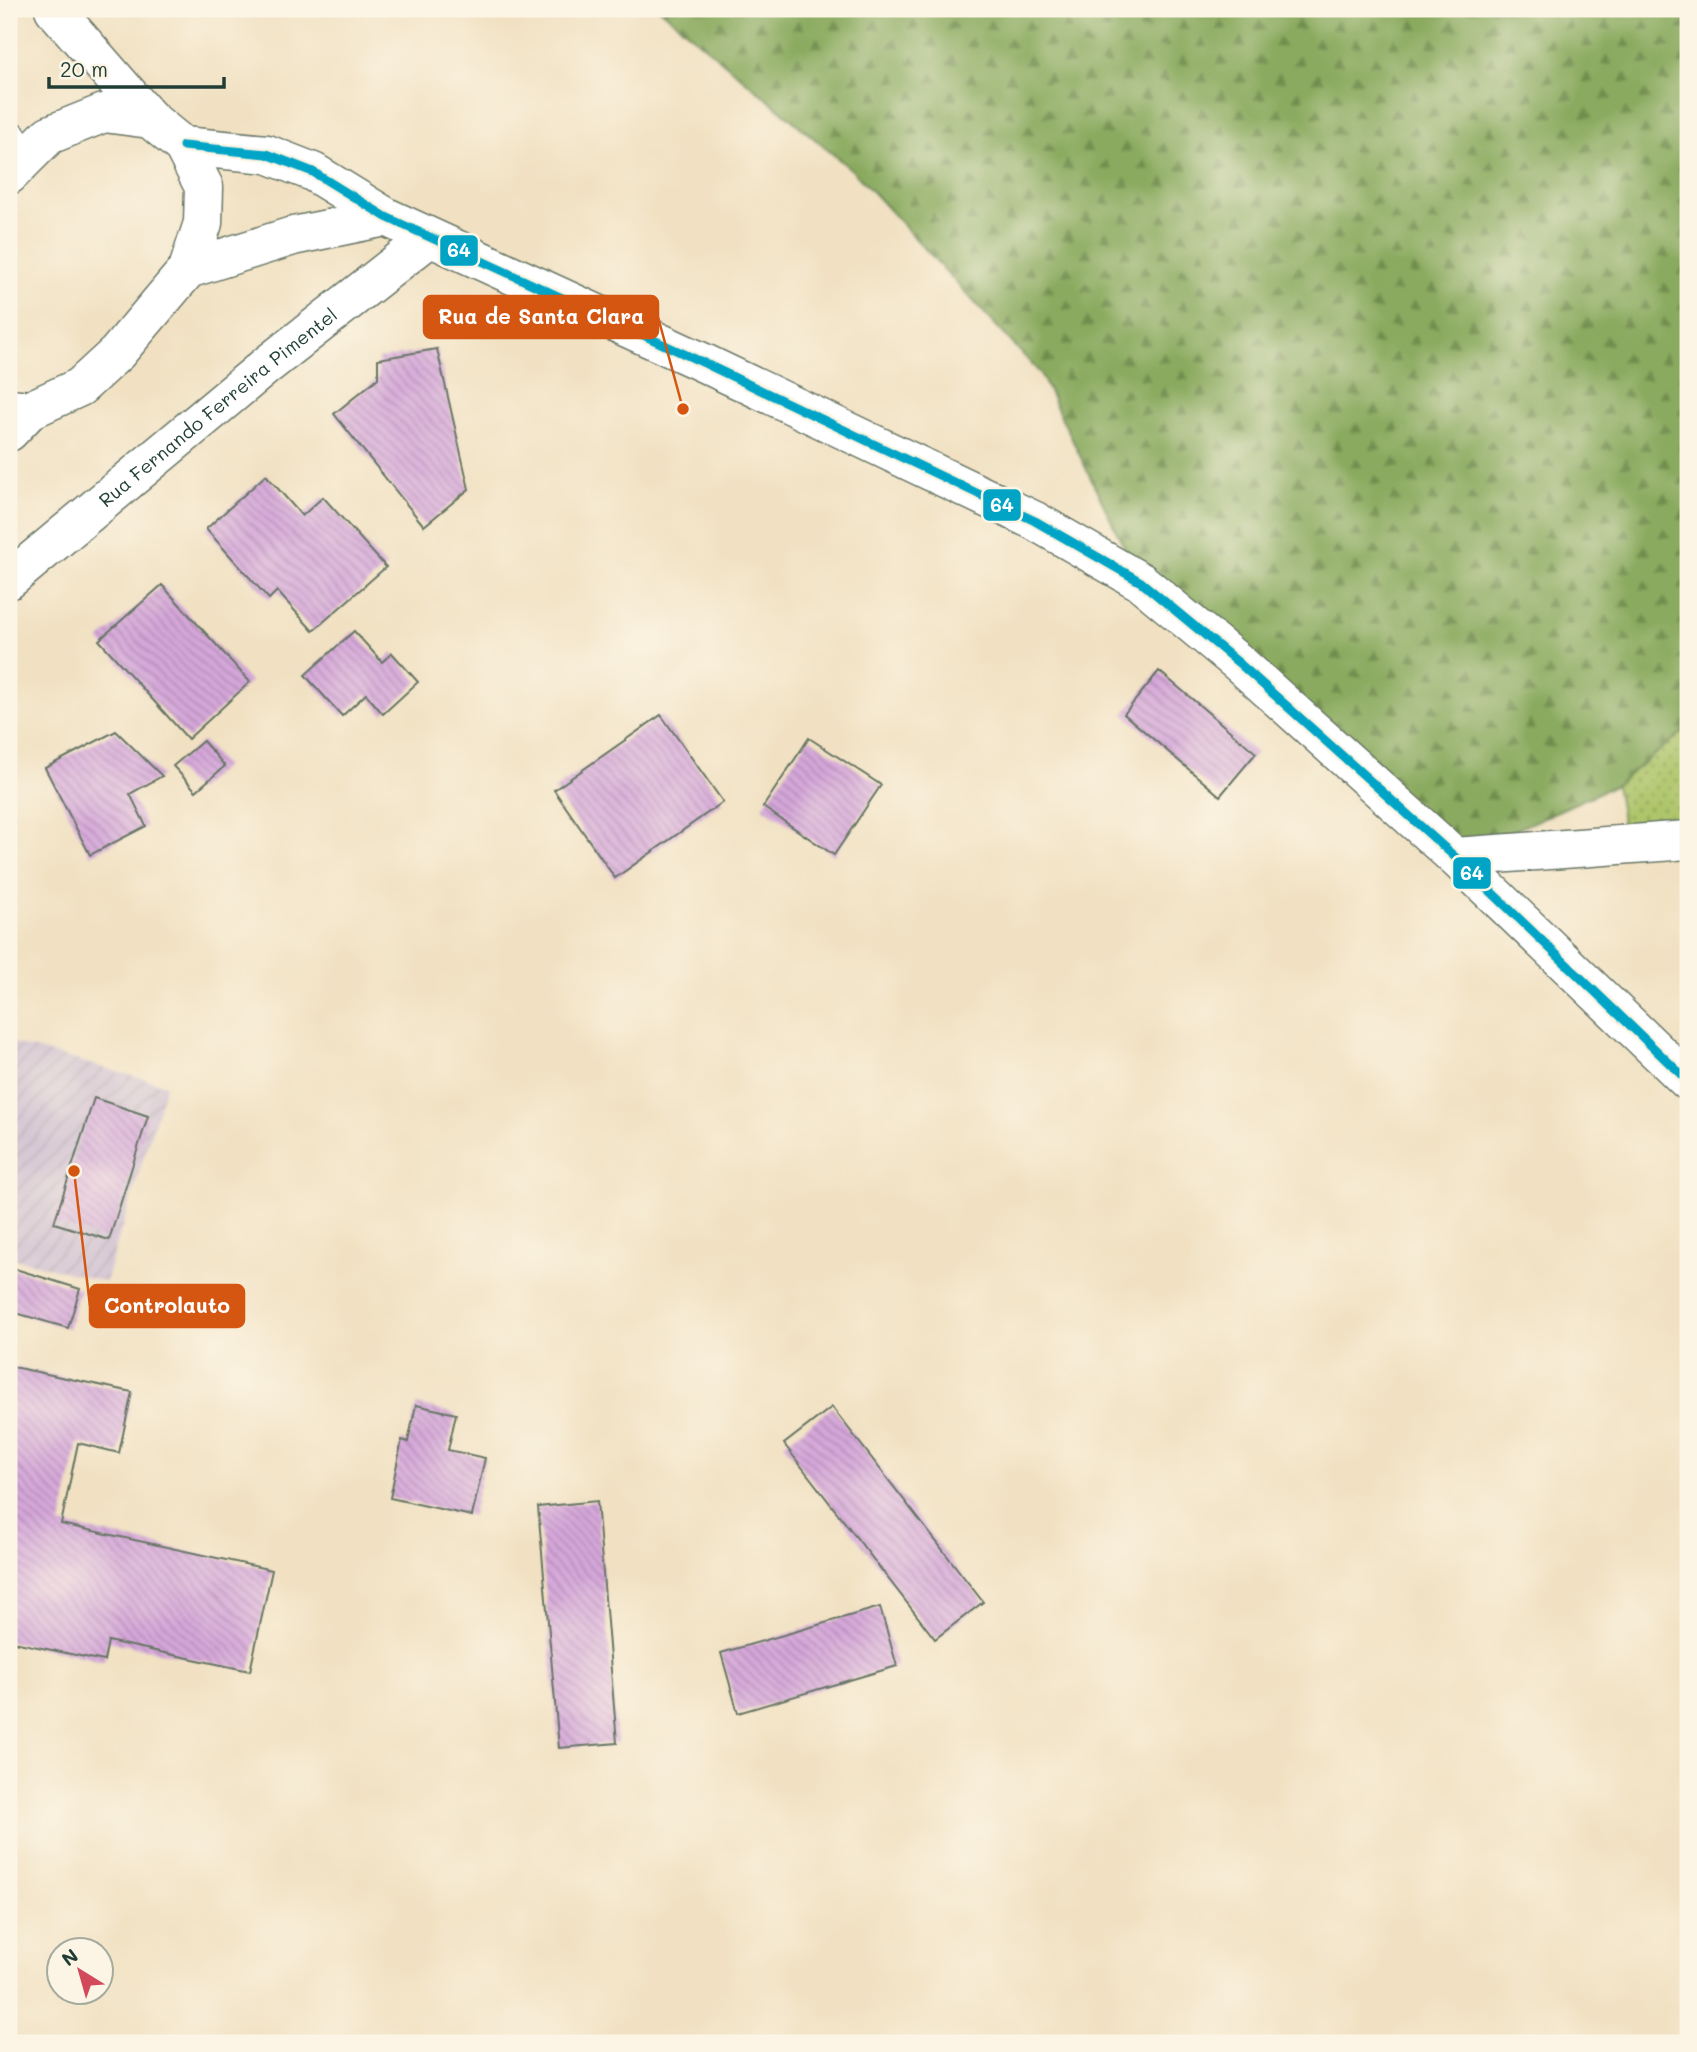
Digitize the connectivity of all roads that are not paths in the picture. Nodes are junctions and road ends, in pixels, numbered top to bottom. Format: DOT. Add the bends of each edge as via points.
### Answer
graph roads {
  1 [pos="54,9"];
  2 [pos="150,119"];
  3 [pos="183,146"];
  4 [pos="11,160"];
  5 [pos="386,217"];
  6 [pos="429,238"];
  7 [pos="188,269"];
  8 [pos="16,417"];
  9 [pos="9,580"];
  10 [pos="1688,840"];
  11 [pos="1455,857"];
  12 [pos="1688,1081"];
  1 -- 2 [label="main road"];
  2 -- 3 [label="main road"];
  2 -- 4 [label="main road" via="104,113 49,135"];
  3 -- 5 [label="main road" via="267,154 313,172"];
  3 -- 7 [label="main road" via="204,187 203,223"];
  5 -- 6 [label="main road"];
  5 -- 7 [label="main road" via="293,236"];
  6 -- 9 [label="main road, Rua Fernando Ferreira Pimentel" via="267,365"];
  6 -- 11 [label="main road" via="1035,521 1141,582 1241,664"];
  7 -- 8 [label="main road" via="117,353 80,387"];
  10 -- 11 [label="main road"];
  11 -- 12 [label="main road"];
}
